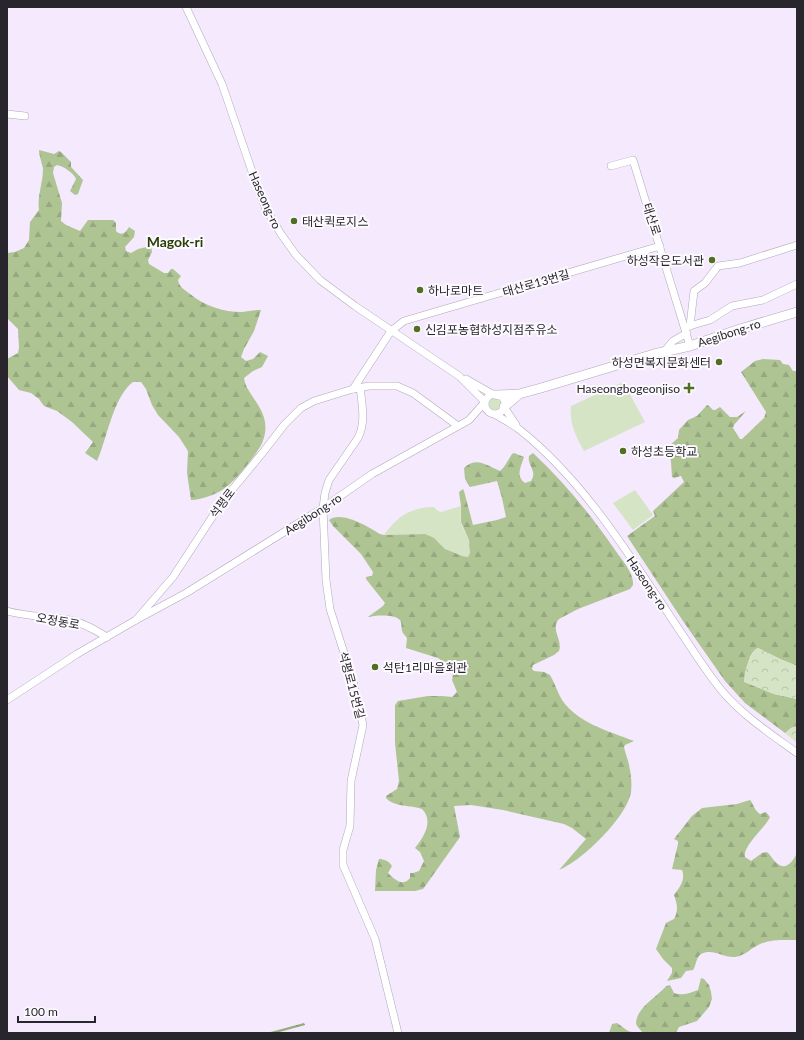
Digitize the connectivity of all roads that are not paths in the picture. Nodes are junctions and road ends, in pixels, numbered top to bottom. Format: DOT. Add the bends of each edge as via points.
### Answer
graph roads {
  1 [pos="186,7"];
  2 [pos="7,114"];
  3 [pos="25,116"];
  4 [pos="611,166"];
  5 [pos="797,245"];
  6 [pos="660,246"];
  7 [pos="797,284"];
  8 [pos="797,312"];
  9 [pos="687,329"];
  10 [pos="391,331"];
  11 [pos="690,346"];
  12 [pos="664,352"];
  13 [pos="459,376"];
  14 [pos="356,388"];
  15 [pos="519,394"];
  16 [pos="496,395"];
  17 [pos="485,402"];
  18 [pos="504,407"];
  19 [pos="493,414"];
  20 [pos="469,420"];
  21 [pos="458,426"];
  22 [pos="520,430"];
  23 [pos="323,508"];
  24 [pos="7,611"];
  25 [pos="136,620"];
  26 [pos="107,637"];
  27 [pos="7,700"];
  28 [pos="797,753"];
  29 [pos="398,1033"];
  1 -- 10 [label="street, Haseong-ro" via="222,84 257,186 277,228 315,276"];
  2 -- 3 [label="street"];
  4 -- 6 [label="street, 태산로" via="633,160"];
  5 -- 9 [label="street, 태산로" via="740,263 718,266 705,283 694,291"];
  6 -- 9 [label="street, 태산로"];
  6 -- 10 [label="street, 태산로13번길" via="404,321"];
  7 -- 9 [label="street" via="769,298 732,306 710,320"];
  8 -- 11 [label="main road, Aegibong-ro"];
  9 -- 11 [label="street, 태산로"];
  9 -- 12 [label="street"];
  10 -- 13 [label="street, Haseong-ro"];
  10 -- 14 [label="street"];
  11 -- 12 [label="main road, Aegibong-ro"];
  12 -- 15 [label="main road, Aegibong-ro"];
  13 -- 16 [label="street"];
  13 -- 17 [label="street, Haseong-ro"];
  14 -- 21 [label="street, 석평로" via="388,386 404,389"];
  14 -- 23 [label="street, 석평로15번길" via="363,423 362,431 329,480"];
  14 -- 25 [label="street, 석평로" via="314,401 293,415 222,502 173,576"];
  15 -- 16 [label="main road, Aegibong-ro"];
  15 -- 18 [label="main road"];
  16 -- 17 [label="street" via="488,397"];
  16 -- 18 [label="street" via="503,399"];
  17 -- 19 [label="street" via="486,409"];
  17 -- 20 [label="street, Aegibong-ro"];
  18 -- 19 [label="street" via="500,412"];
  18 -- 22 [label="street"];
  19 -- 20 [label="street"];
  19 -- 22 [label="street, Haseong-ro"];
  20 -- 21 [label="street, Aegibong-ro"];
  21 -- 23 [label="street, Aegibong-ro" via="372,474"];
  22 -- 28 [label="street, Haseong-ro" via="556,464 588,500 723,692 751,720"];
  23 -- 25 [label="street, Aegibong-ro" via="186,593"];
  23 -- 29 [label="street, 석평로15번길" via="330,609 353,681 363,725 351,781 350,826 343,850 343,865 375,939"];
  24 -- 26 [label="street, 오정동로" via="25,616 70,620 93,628"];
  25 -- 26 [label="street, 석평로"];
  26 -- 27 [label="street, 석평로"];
}
